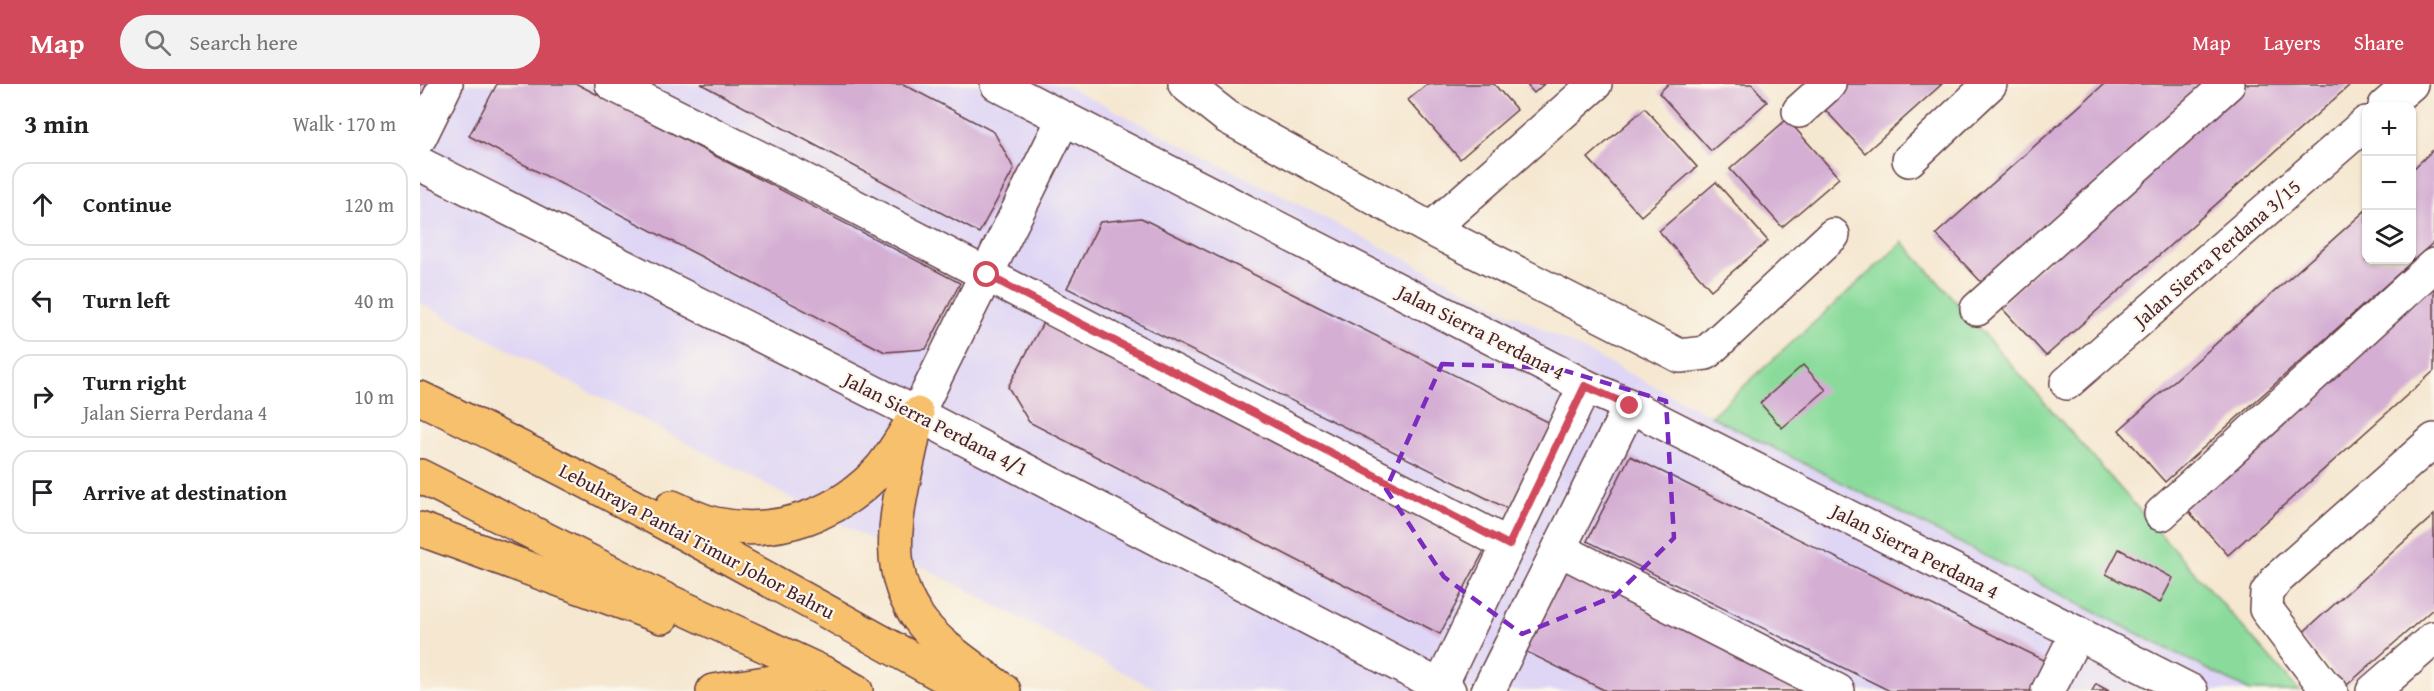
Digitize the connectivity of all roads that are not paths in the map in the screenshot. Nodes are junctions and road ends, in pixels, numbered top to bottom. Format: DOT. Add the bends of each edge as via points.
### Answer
graph roads {
  1 [pos="446,84"];
  2 [pos="612,84"];
  3 [pos="997,84"];
  4 [pos="1595,84"];
  5 [pos="1829,84"];
  6 [pos="1990,84"];
  7 [pos="2228,84"];
  8 [pos="2411,84"];
  9 [pos="1190,85"];
  10 [pos="2390,102"];
  11 [pos="1799,111"];
  12 [pos="1064,118"];
  13 [pos="2362,127"];
  14 [pos="420,137"];
  15 [pos="1909,160"];
  16 [pos="420,165"];
  17 [pos="1431,229"];
  18 [pos="1833,235"];
  19 [pos="2434,265"];
  20 [pos="987,275"];
  21 [pos="1977,309"];
  22 [pos="2067,383"];
  23 [pos="1585,386"];
  24 [pos="420,398"];
  25 [pos="1630,406"];
  26 [pos="918,414"];
  27 [pos="2434,440"];
  28 [pos="531,451"];
  29 [pos="420,476"];
  30 [pos="2161,514"];
  31 [pos="420,529"];
  32 [pos="1509,545"];
  33 [pos="1559,549"];
  34 [pos="2077,633"];
  35 [pos="2434,638"];
  36 [pos="826,674"];
  37 [pos="1444,689"];
  38 [pos="713,691"];
  39 [pos="856,691"];
  40 [pos="970,691"];
  41 [pos="1004,691"];
  42 [pos="1488,691"];
  43 [pos="1838,691"];
  44 [pos="2048,691"];
  45 [pos="2191,691"];
  46 [pos="2331,691"];
  47 [pos="2373,691"];
  1 -- 14 [label="street"];
  2 -- 20 [label="street"];
  3 -- 12 [label="street, Jalan Sierra Perdana 4"];
  4 -- 17 [label="street"];
  5 -- 11 [label="street"];
  6 -- 15 [label="street"];
  7 -- 21 [label="street"];
  8 -- 10 [label="street"];
  9 -- 17 [label="street" via="1227,117"];
  12 -- 20 [label="street"];
  12 -- 23 [label="street, Jalan Sierra Perdana 4"];
  13 -- 22 [label="street, Jalan Sierra Perdana 3/15"];
  16 -- 26 [label="street, Jalan Sierra Perdana 4/1"];
  17 -- 18 [label="street" via="1680,356 1706,353"];
  19 -- 30 [label="street"];
  20 -- 26 [label="street"];
  20 -- 32 [label="street"];
  23 -- 25 [label="street, Jalan Sierra Perdana 4"];
  23 -- 32 [label="street"];
  24 -- 28 [label="highway, Lebuhraya Pantai Timur Johor Bahru"];
  25 -- 33 [label="street"];
  25 -- 34 [label="street, Jalan Sierra Perdana 4"];
  26 -- 28 [label="highway" via="883,466 860,489 833,508 799,521 765,527 713,524"];
  26 -- 37 [label="street, Jalan Sierra Perdana 4/1"];
  26 -- 41 [label="highway" via="894,532 898,578 907,602 922,624"];
  27 -- 46 [label="street" via="2277,579 2267,593 2266,609"];
  28 -- 40 [label="highway, Lebuhraya Pantai Timur Johor Bahru"];
  29 -- 36 [label="highway" via="662,598"];
  31 -- 36 [label="highway"];
  32 -- 37 [label="street"];
  33 -- 42 [label="street"];
  33 -- 43 [label="street"];
  34 -- 44 [label="street"];
  34 -- 45 [label="street, Jalan Sierra Perdana 4"];
  35 -- 47 [label="street"];
  36 -- 38 [label="highway"];
  36 -- 39 [label="highway"];
}
